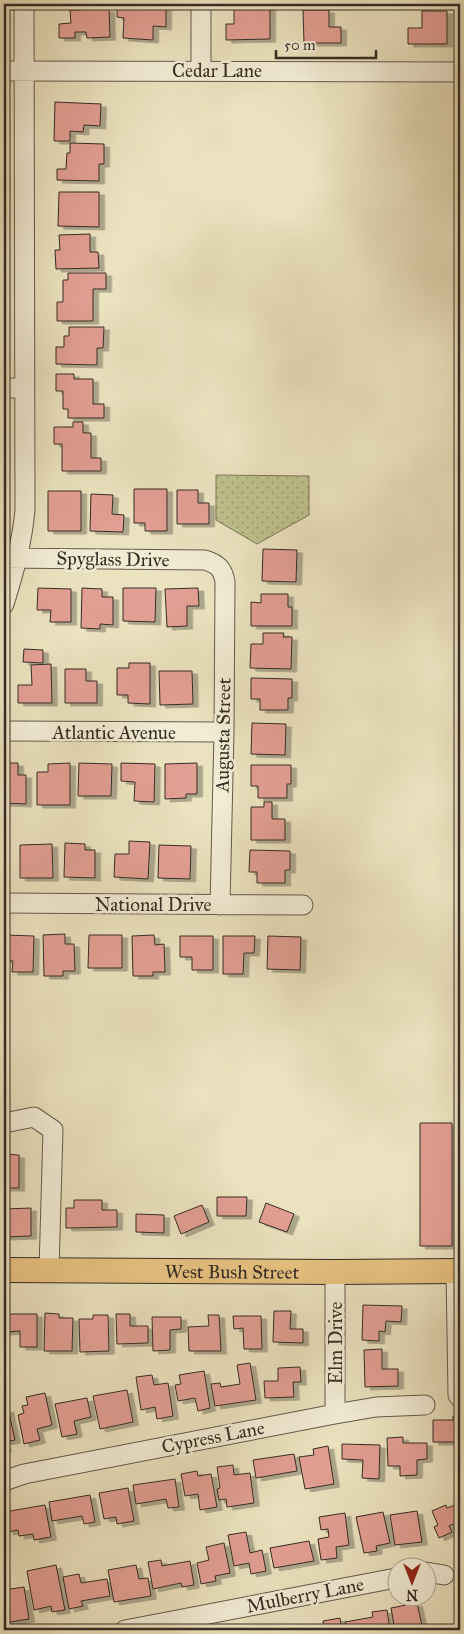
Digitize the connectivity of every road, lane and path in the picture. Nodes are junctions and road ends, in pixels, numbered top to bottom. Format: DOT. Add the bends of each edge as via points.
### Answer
graph roads {
  1 [pos="24,4"];
  2 [pos="201,4"];
  3 [pos="4,70"];
  4 [pos="24,70"];
  5 [pos="201,70"];
  6 [pos="460,72"];
  7 [pos="4,388"];
  8 [pos="24,388"];
  9 [pos="11,558"];
  10 [pos="220,567"];
  11 [pos="4,604"];
  12 [pos="4,731"];
  13 [pos="224,732"];
  14 [pos="4,903"];
  15 [pos="220,904"];
  16 [pos="303,905"];
  17 [pos="4,1123"];
  18 [pos="4,1270"];
  19 [pos="49,1270"];
  20 [pos="458,1271"];
  21 [pos="335,1272"];
  22 [pos="460,1398"];
  23 [pos="425,1405"];
  24 [pos="335,1414"];
  25 [pos="4,1481"];
  26 [pos="386,1580"];
  27 [pos="125,1630"];
  1 -- 4 [label="street"];
  2 -- 5 [label="street"];
  3 -- 4 [label="street, Cedar Lane"];
  4 -- 5 [label="street, Cedar Lane"];
  4 -- 8 [label="street"];
  5 -- 6 [label="street, Cedar Lane"];
  7 -- 8 [label="street"];
  8 -- 9 [label="street" via="24,510 22,534"];
  9 -- 10 [label="street, Spyglass Drive" via="205,560"];
  9 -- 11 [label="street"];
  10 -- 13 [label="street, Augusta Street" via="225,582"];
  12 -- 13 [label="street, Atlantic Avenue"];
  13 -- 15 [label="street, Augusta Street"];
  14 -- 15 [label="street, National Drive"];
  15 -- 16 [label="street, National Drive"];
  17 -- 19 [label="street" via="34,1117 53,1130"];
  18 -- 19 [label="main road, West Bush Street"];
  19 -- 21 [label="main road, West Bush Street"];
  20 -- 21 [label="main road, West Bush Street"];
  20 -- 22 [label="street"];
  21 -- 24 [label="street, Elm Drive"];
  23 -- 24 [label="street, Cypress Lane" via="376,1407"];
  24 -- 25 [label="street, Cypress Lane" via="24,1474"];
  26 -- 27 [label="street, Mulberry Lane"];
}
